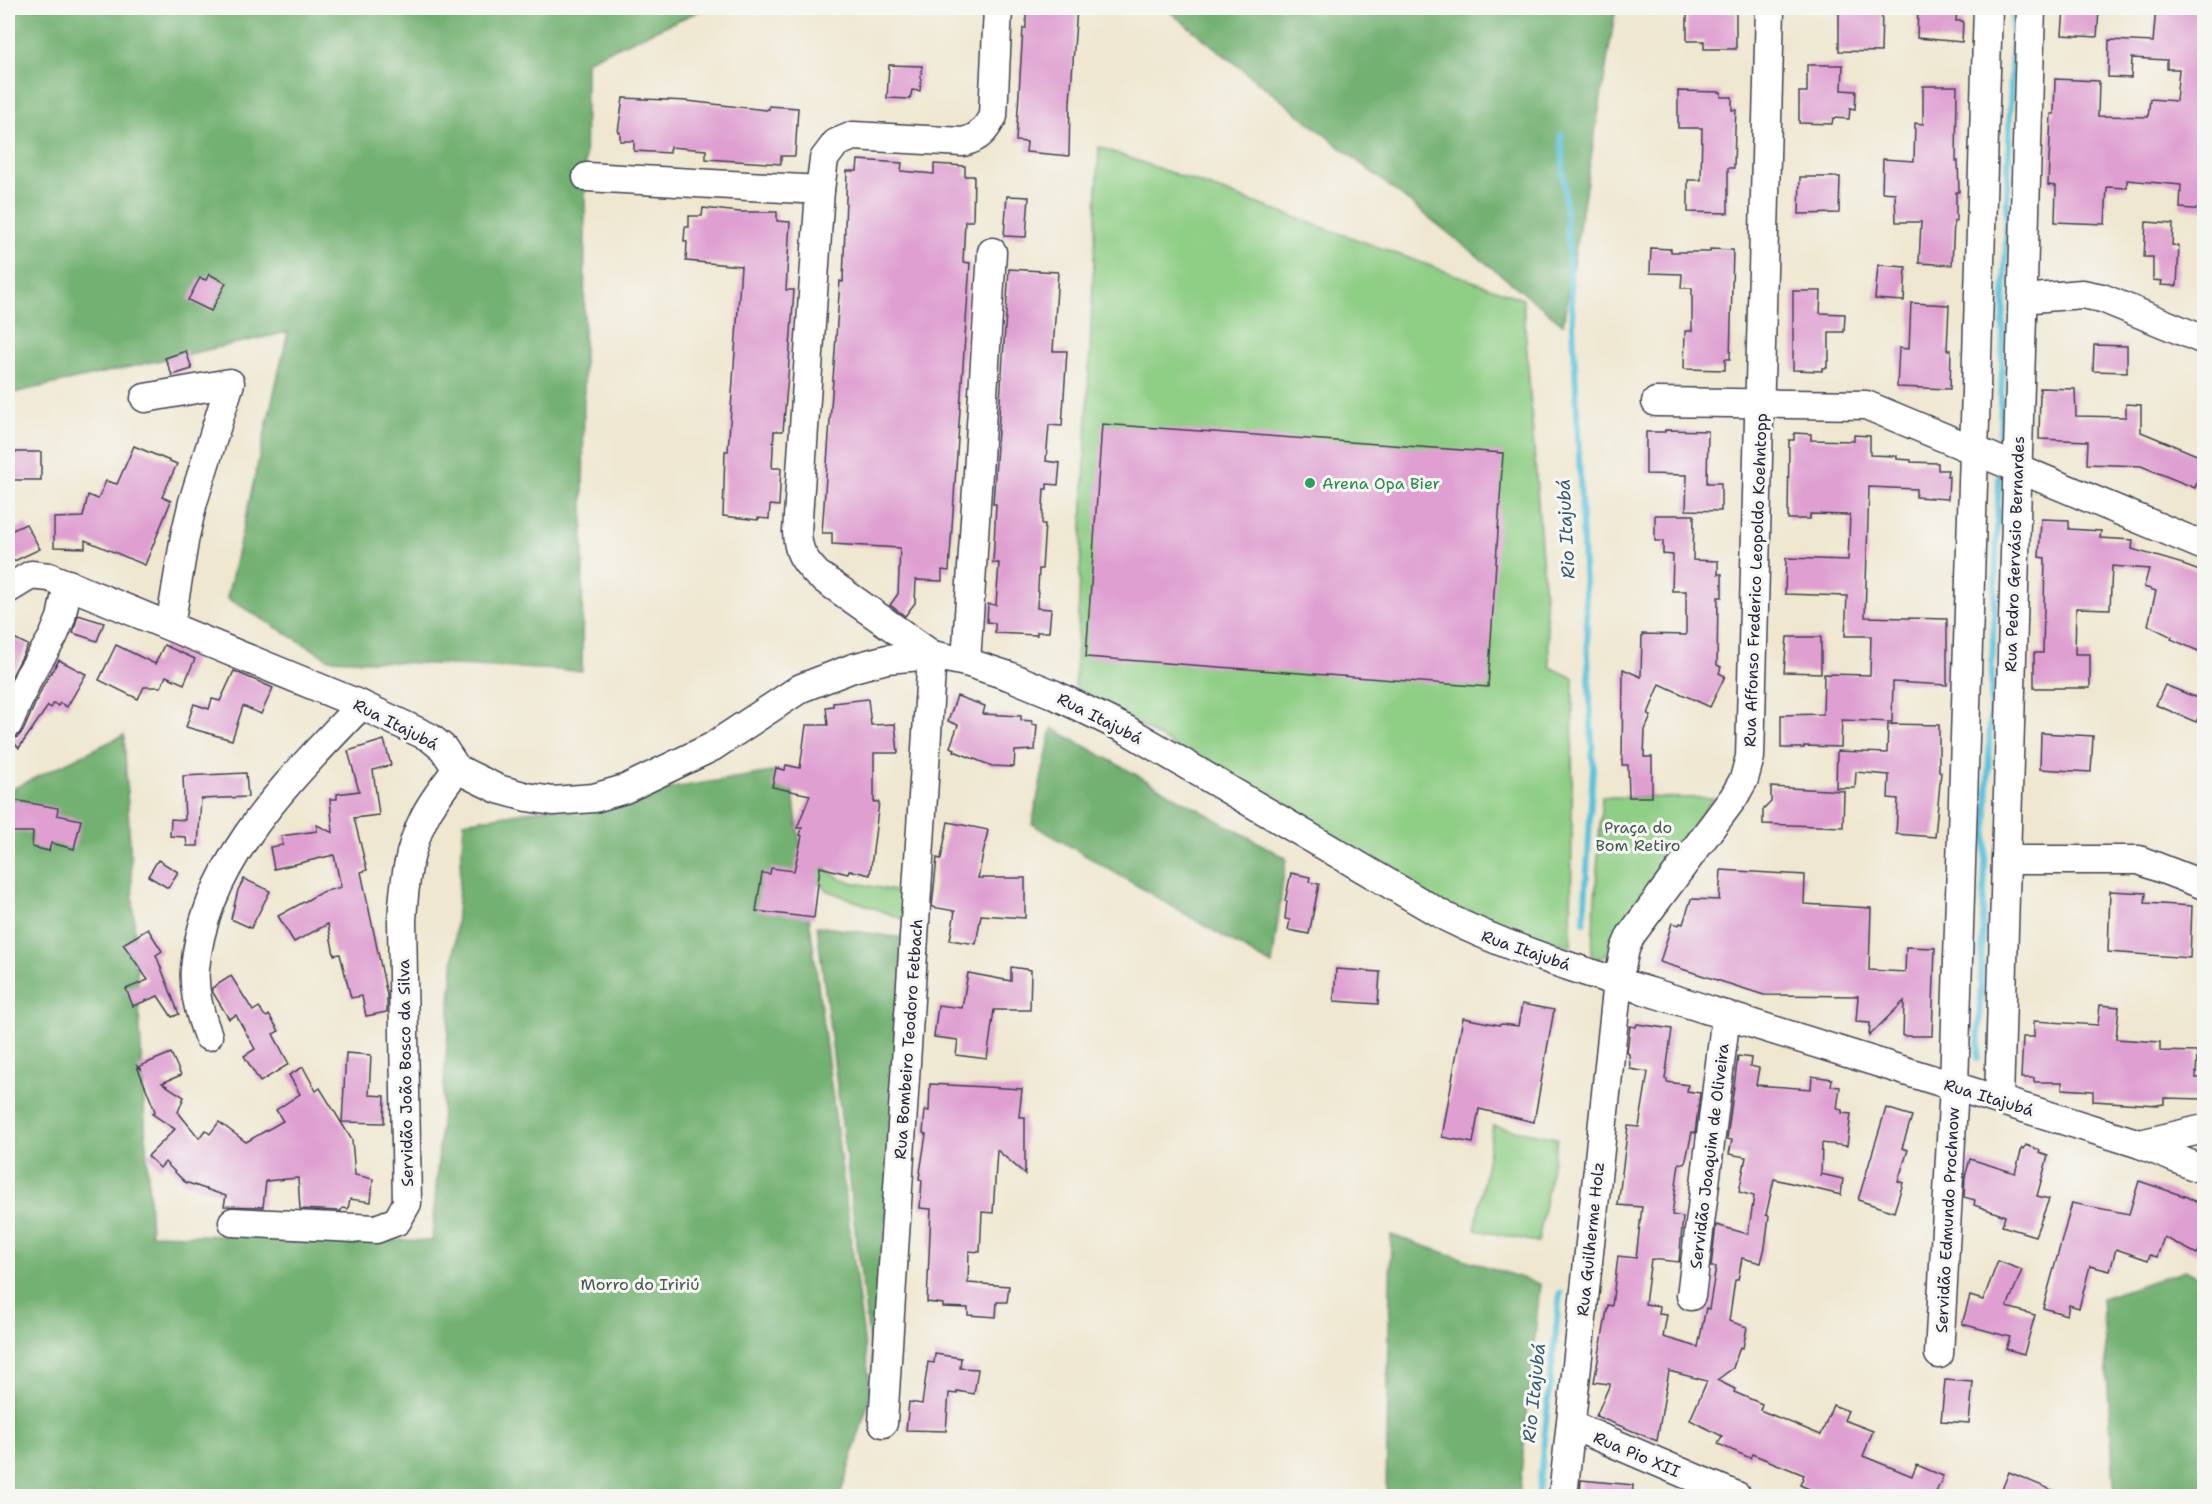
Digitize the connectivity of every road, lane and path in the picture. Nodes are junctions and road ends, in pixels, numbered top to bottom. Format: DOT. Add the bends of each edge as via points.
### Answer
graph roads {
  1 [pos="998,8"];
  2 [pos="1770,8"];
  3 [pos="1988,8"];
  4 [pos="2031,8"];
  5 [pos="587,177"];
  6 [pos="820,190"];
  7 [pos="992,252"];
  8 [pos="2022,299"];
  9 [pos="2205,340"];
  10 [pos="1760,397"];
  11 [pos="145,398"];
  12 [pos="1656,402"];
  13 [pos="1973,450"];
  14 [pos="2016,468"];
  15 [pos="2205,546"];
  16 [pos="68,584"];
  17 [pos="8,589"];
  18 [pos="170,626"];
  19 [pos="932,655"];
  20 [pos="966,662"];
  21 [pos="361,705"];
  22 [pos="8,724"];
  23 [pos="457,769"];
  24 [pos="2006,860"];
  25 [pos="2205,885"];
  26 [pos="1618,981"];
  27 [pos="1726,1015"];
  28 [pos="208,1036"];
  29 [pos="1954,1086"];
  30 [pos="1999,1100"];
  31 [pos="2205,1129"];
  32 [pos="2140,1144"];
  33 [pos="2205,1170"];
  34 [pos="233,1222"];
  35 [pos="1691,1296"];
  36 [pos="1939,1354"];
  37 [pos="883,1422"];
  38 [pos="1571,1425"];
  39 [pos="1563,1497"];
  40 [pos="1737,1497"];
  1 -- 6 [label="street" via="993,116 986,130 963,142 853,136 836,143 824,159"];
  2 -- 10 [label="street, Rua Affonso Frederico Leopoldo Koehntopp"];
  3 -- 13 [label="street"];
  4 -- 8 [label="street, Rua Pedro Gervásio Bernardes"];
  5 -- 6 [label="street"];
  6 -- 19 [label="street" via="798,548 817,574"];
  7 -- 20 [label="street"];
  8 -- 9 [label="street" via="2082,294 2102,298"];
  8 -- 14 [label="street, Rua Pedro Gervásio Bernardes"];
  10 -- 12 [label="street"];
  10 -- 13 [label="street" via="1866,405"];
  10 -- 26 [label="street, Rua Affonso Frederico Leopoldo Koehntopp" via="1750,757 1734,796 1631,935"];
  11 -- 18 [label="street" via="230,383 193,502"];
  13 -- 14 [label="street"];
  13 -- 29 [label="street"];
  14 -- 15 [label="street"];
  14 -- 24 [label="street, Rua Pedro Gervásio Bernardes"];
  16 -- 17 [label="street, Rua Itajubá" via="31,575"];
  16 -- 18 [label="street, Rua Itajubá"];
  16 -- 22 [label="street" via="62,618 29,676"];
  18 -- 21 [label="street, Rua Itajubá"];
  19 -- 20 [label="street, Rua Itajubá"];
  19 -- 23 [label="street, Rua Itajubá" via="887,659 827,676 801,688 712,747 625,789 594,798 527,798"];
  19 -- 37 [label="street, Rua Bombeiro Teodoro Fetbach"];
  20 -- 26 [label="street, Rua Itajubá" via="1053,694 1127,730 1474,931"];
  21 -- 23 [label="street, Rua Itajubá" via="429,737 444,748"];
  21 -- 28 [label="street" via="281,793 225,870 208,908 194,970 199,1010"];
  23 -- 34 [label="street, Servidão João Bosco da Silva" via="425,816 404,882 407,1203 397,1221 376,1229"];
  24 -- 25 [label="street" via="2139,860"];
  24 -- 30 [label="street, Rua Pedro Gervásio Bernardes"];
  26 -- 27 [label="street, Rua Itajubá"];
  26 -- 38 [label="street, Rua Guilherme Holz"];
  27 -- 29 [label="street, Rua Itajubá"];
  27 -- 35 [label="street, Servidão Joaquim de Oliveira"];
  29 -- 30 [label="street, Rua Itajubá"];
  29 -- 36 [label="street, Servidão Edmundo Prochnow"];
  30 -- 32 [label="street, Rua Itajubá"];
  31 -- 32 [label="street"];
  32 -- 33 [label="street, Rua Itajubá"];
  38 -- 39 [label="street, Rua Guilherme Holz"];
  38 -- 40 [label="street, Rua Pio XII"];
}
